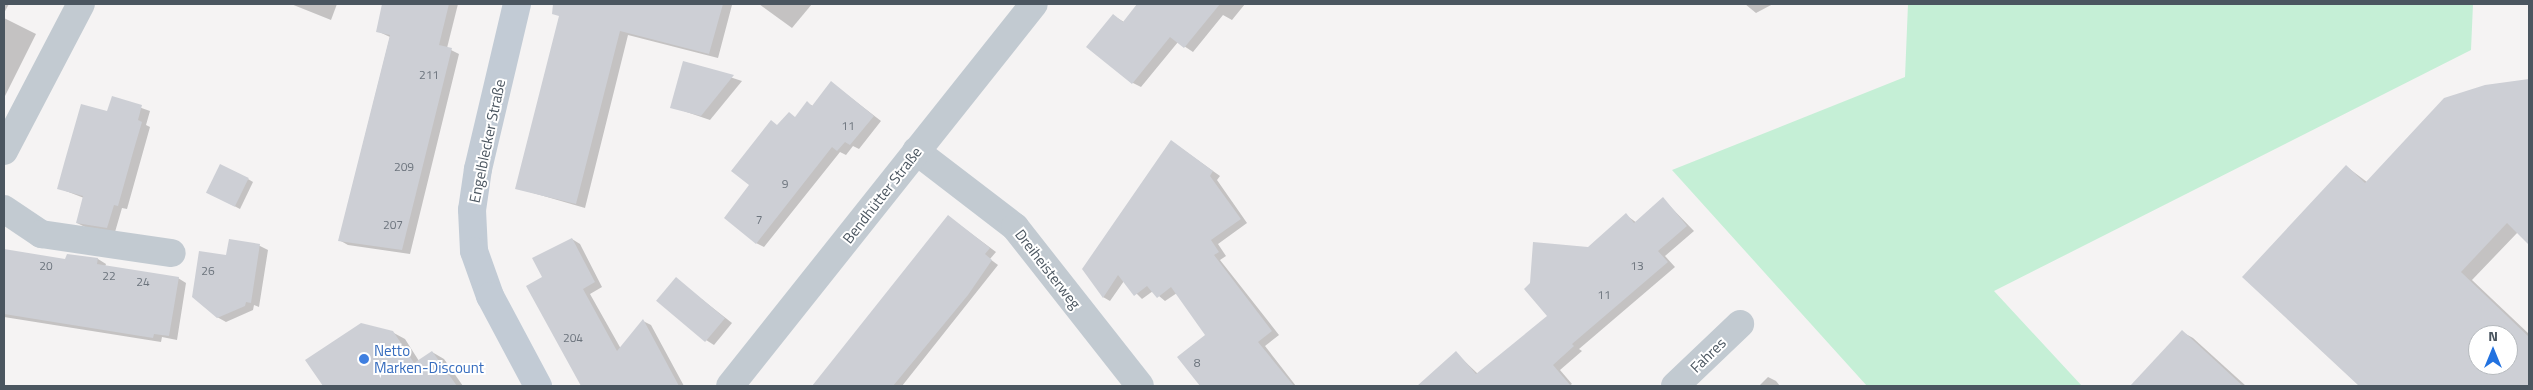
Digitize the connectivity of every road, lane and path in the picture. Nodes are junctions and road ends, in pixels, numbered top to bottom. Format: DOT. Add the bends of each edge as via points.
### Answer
graph roads {
  1 [pos="81,4"];
  2 [pos="517,4"];
  3 [pos="1034,4"];
  4 [pos="4,151"];
  5 [pos="916,151"];
  6 [pos="4,209"];
  7 [pos="172,252"];
  8 [pos="1740,324"];
  9 [pos="538,386"];
  10 [pos="730,386"];
  11 [pos="1140,386"];
  12 [pos="1675,386"];
  1 -- 4 [label="street"];
  2 -- 9 [label="street, Engelblecker Straße" via="478,169 472,210 474,251 490,296"];
  3 -- 5 [label="street, Bendhütter Straße"];
  5 -- 10 [label="street, Bendhütter Straße"];
  5 -- 11 [label="street, Dreiheisterweg" via="1015,227"];
  6 -- 7 [label="street" via="41,234"];
  8 -- 12 [label="street, Fahres"];
}
